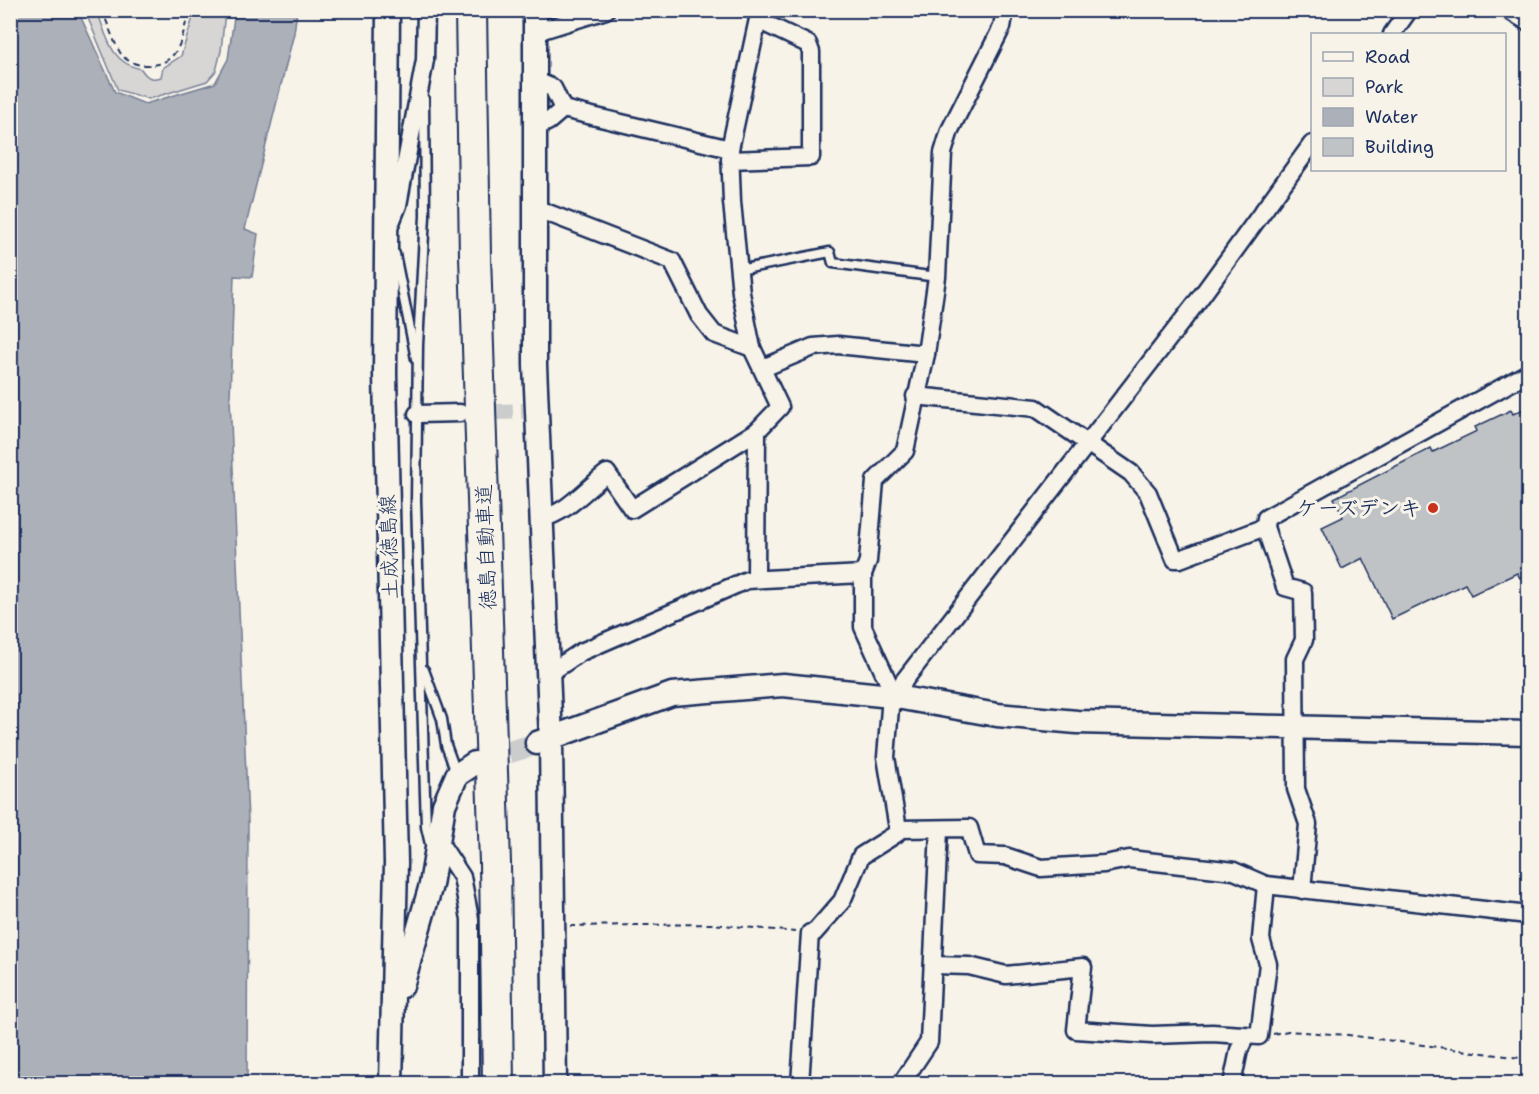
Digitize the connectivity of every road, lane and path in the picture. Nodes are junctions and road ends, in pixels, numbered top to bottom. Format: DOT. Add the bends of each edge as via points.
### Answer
graph roads {
  1 [pos="102,10"];
  2 [pos="189,10"];
  3 [pos="388,10"];
  4 [pos="426,10"];
  5 [pos="471,10"];
  6 [pos="606,10"];
  7 [pos="1005,10"];
  8 [pos="1409,10"];
  9 [pos="1508,10"];
  10 [pos="589,13"];
  11 [pos="759,16"];
  12 [pos="535,21"];
  13 [pos="1528,22"];
  14 [pos="1393,33"];
  15 [pos="420,78"];
  16 [pos="536,81"];
  17 [pos="563,109"];
  18 [pos="535,128"];
  19 [pos="1311,145"];
  20 [pos="730,154"];
  21 [pos="535,208"];
  22 [pos="387,235"];
  23 [pos="739,270"];
  24 [pos="937,277"];
  25 [pos="752,348"];
  26 [pos="926,354"];
  27 [pos="418,365"];
  28 [pos="763,368"];
  29 [pos="1528,373"];
  30 [pos="915,396"];
  31 [pos="460,413"];
  32 [pos="417,414"];
  33 [pos="757,431"];
  34 [pos="1087,443"];
  35 [pos="542,518"];
  36 [pos="1264,527"];
  37 [pos="863,574"];
  38 [pos="756,579"];
  39 [pos="421,662"];
  40 [pos="548,674"];
  41 [pos="896,697"];
  42 [pos="1295,729"];
  43 [pos="1528,733"];
  44 [pos="543,742"];
  45 [pos="466,769"];
  46 [pos="898,829"];
  47 [pos="939,830"];
  48 [pos="437,852"];
  49 [pos="1266,885"];
  50 [pos="1302,890"];
  51 [pos="1528,915"];
  52 [pos="555,926"];
  53 [pos="810,933"];
  54 [pos="933,965"];
  55 [pos="393,1030"];
  56 [pos="1252,1036"];
  57 [pos="1528,1059"];
  58 [pos="391,1083"];
  59 [pos="470,1083"];
  60 [pos="498,1083"];
  61 [pos="555,1083"];
  62 [pos="800,1083"];
  63 [pos="901,1083"];
  64 [pos="1232,1083"];
  1 -- 2 [label="path" via="122,55 144,66 166,63 174,57"];
  3 -- 22 [label="street, 土成徳島線"];
  4 -- 15 [label="street" via="425,60"];
  5 -- 60 [label="highway, 徳島自動車道"];
  6 -- 10 [label="street"];
  7 -- 24 [label="street" via="1002,27 950,130 943,153"];
  8 -- 14 [label="street"];
  9 -- 13 [label="street"];
  10 -- 12 [label="street"];
  11 -- 20 [label="street"];
  11 -- 20 [label="street" via="808,44 811,52 811,157"];
  12 -- 16 [label="street"];
  15 -- 22 [label="street" via="398,205"];
  15 -- 27 [label="lane" via="424,96 425,216"];
  16 -- 17 [label="street" via="553,88"];
  16 -- 18 [label="street"];
  17 -- 18 [label="street"];
  17 -- 20 [label="street"];
  18 -- 21 [label="street"];
  19 -- 34 [label="street" via="1200,298"];
  20 -- 23 [label="street"];
  21 -- 25 [label="street" via="672,261 699,315 714,334"];
  21 -- 35 [label="street" via="530,411"];
  22 -- 27 [label="lane" via="395,255"];
  22 -- 55 [label="street, 土成徳島線" via="386,501 396,863"];
  23 -- 24 [label="lane" via="830,252 833,262"];
  23 -- 25 [label="street"];
  24 -- 26 [label="street"];
  25 -- 28 [label="street"];
  26 -- 28 [label="street" via="838,345 813,347"];
  26 -- 30 [label="street"];
  27 -- 32 [label="lane"];
  28 -- 33 [label="street" via="780,407"];
  29 -- 36 [label="street" via="1266,518"];
  30 -- 34 [label="street" via="1036,408"];
  30 -- 37 [label="street" via="905,451 875,481 868,561"];
  31 -- 32 [label="street"];
  32 -- 39 [label="lane"];
  33 -- 35 [label="street" via="632,509 607,472 579,497 550,517"];
  33 -- 38 [label="street"];
  34 -- 36 [label="street" via="1131,473 1148,493 1175,559"];
  34 -- 41 [label="street" via="903,682"];
  35 -- 40 [label="street"];
  36 -- 42 [label="street" via="1285,587 1303,592 1304,640 1295,659"];
  37 -- 38 [label="street"];
  37 -- 41 [label="street" via="863,627"];
  38 -- 40 [label="street" via="581,652"];
  39 -- 45 [label="lane" via="442,719 446,745"];
  39 -- 48 [label="lane" via="426,827"];
  40 -- 44 [label="street"];
  41 -- 42 [label="street" via="1038,720"];
  41 -- 44 [label="street" via="783,685 672,694"];
  41 -- 46 [label="street" via="886,757"];
  42 -- 43 [label="street"];
  42 -- 50 [label="street" via="1296,789 1308,824"];
  44 -- 52 [label="street"];
  45 -- 48 [label="street" via="444,805"];
  46 -- 47 [label="street"];
  46 -- 53 [label="street" via="861,856 842,901"];
  47 -- 49 [label="street" via="969,828 977,855 1005,856 1041,867 1129,859 1234,871"];
  47 -- 54 [label="street"];
  48 -- 55 [label="street"];
  48 -- 59 [label="street" via="462,877 470,919"];
  49 -- 50 [label="street"];
  49 -- 56 [label="street" via="1261,939 1268,964"];
  50 -- 51 [label="street"];
  52 -- 53 [label="path" via="711,924"];
  52 -- 61 [label="street"];
  53 -- 62 [label="street"];
  54 -- 56 [label="street" via="969,966 1006,975 1083,967 1076,1030"];
  54 -- 63 [label="street" via="929,1042"];
  55 -- 58 [label="street, 土成徳島線"];
  56 -- 57 [label="path" via="1306,1032"];
  56 -- 64 [label="street" via="1239,1050"];
}
